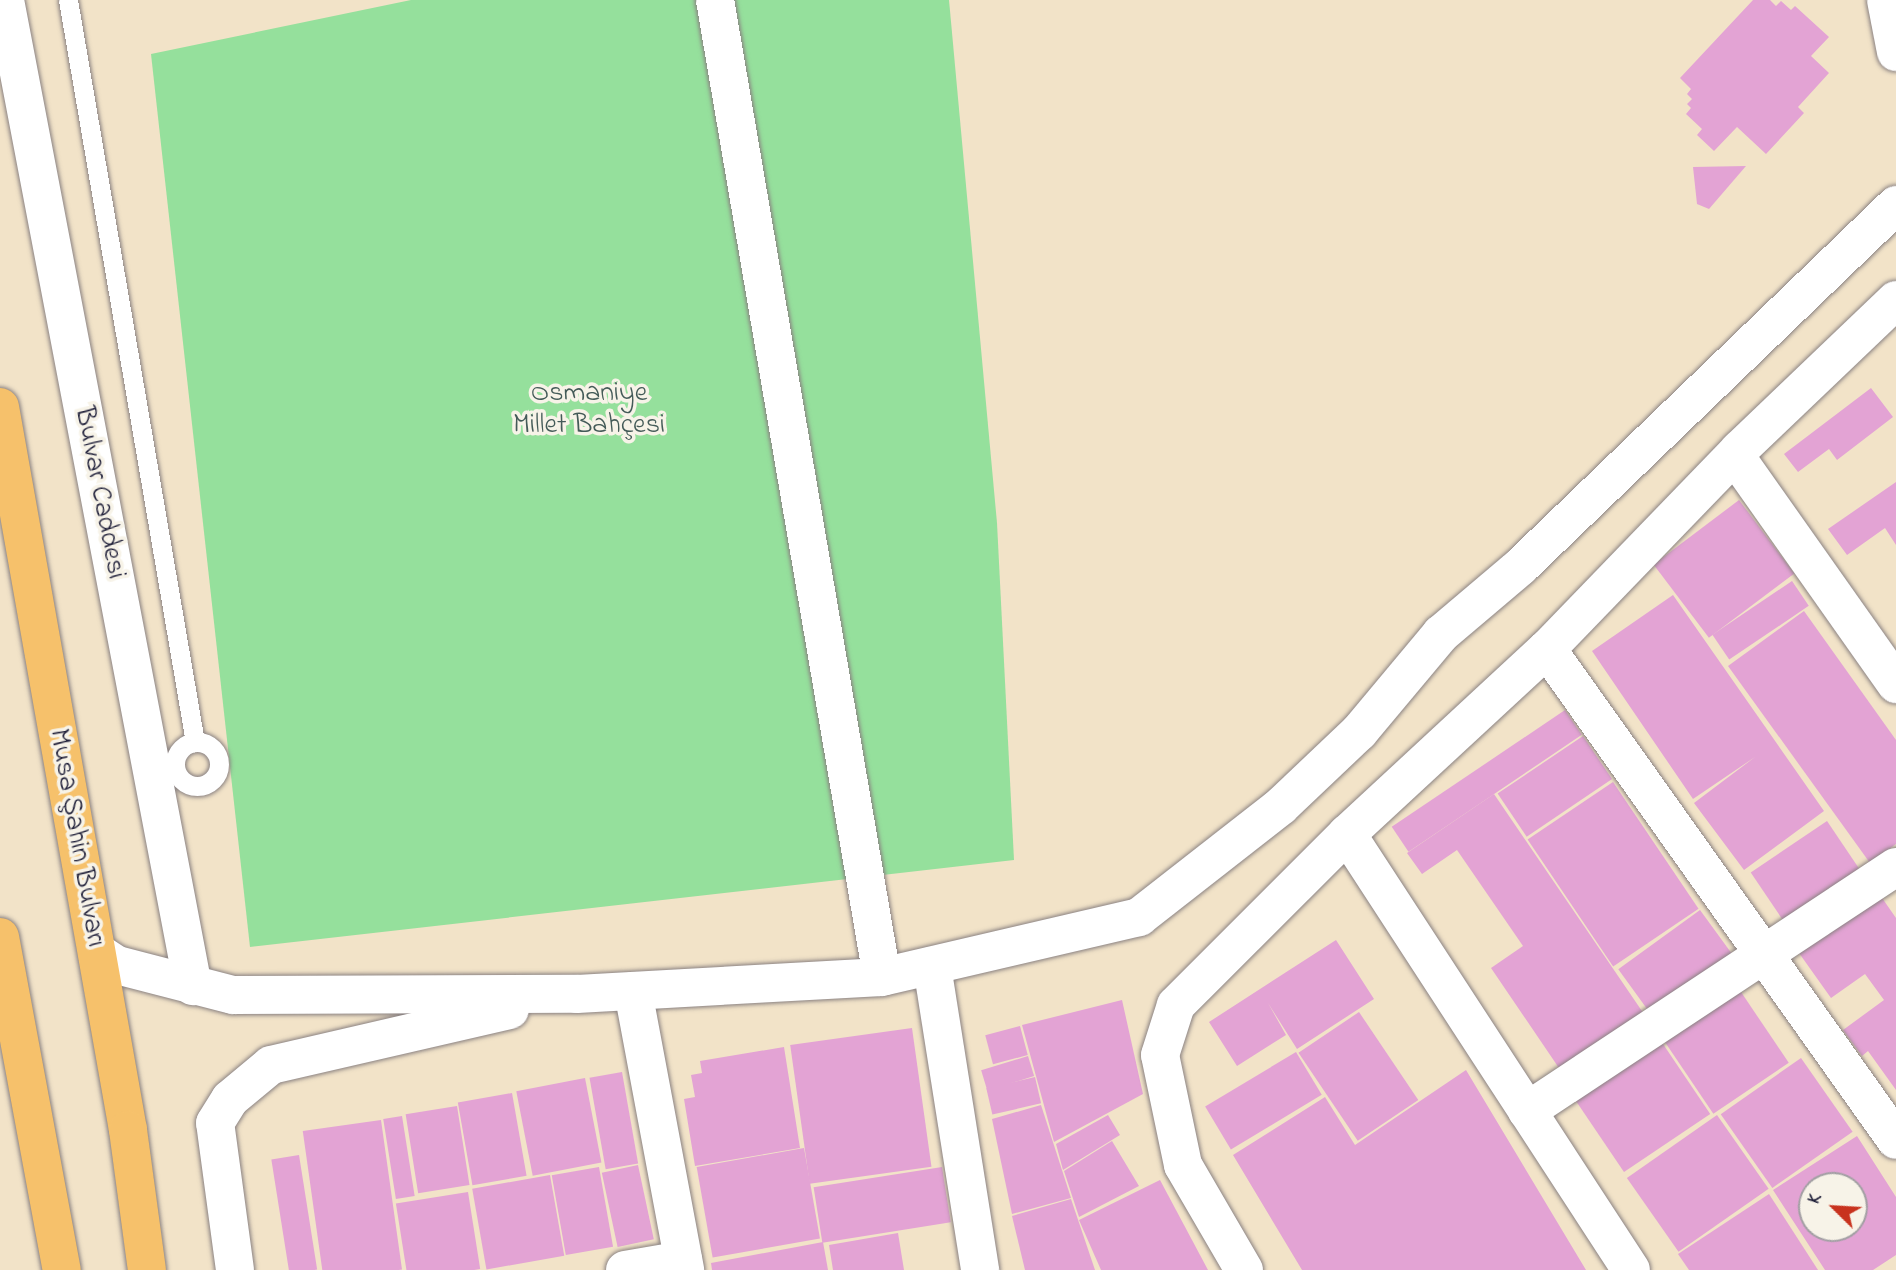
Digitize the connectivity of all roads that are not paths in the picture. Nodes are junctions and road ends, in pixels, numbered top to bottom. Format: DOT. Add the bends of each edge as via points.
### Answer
graph roads {
  1 [pos="5,0"];
  2 [pos="68,0"];
  3 [pos="715,0"];
  4 [pos="1886,0"];
  5 [pos="1896,52"];
  6 [pos="1896,205"];
  7 [pos="1896,300"];
  8 [pos="0,407"];
  9 [pos="1736,457"];
  10 [pos="1547,649"];
  11 [pos="1896,684"];
  12 [pos="195,742"];
  13 [pos="1347,834"];
  14 [pos="1896,867"];
  15 [pos="0,937"];
  16 [pos="96,952"];
  17 [pos="1764,954"];
  18 [pos="932,966"];
  19 [pos="881,977"];
  20 [pos="193,986"];
  21 [pos="634,991"];
  22 [pos="577,994"];
  23 [pos="1527,1111"];
  24 [pos="1896,1140"];
  25 [pos="684,1265"];
  26 [pos="62,1270"];
  27 [pos="146,1270"];
  28 [pos="236,1270"];
  29 [pos="625,1270"];
  30 [pos="980,1270"];
  31 [pos="1244,1270"];
  32 [pos="1631,1270"];
  1 -- 20 [label="street, Bulvar Caddesi"];
  2 -- 12 [label="lane"];
  3 -- 19 [label="street"];
  4 -- 5 [label="street"];
  6 -- 18 [label="street" via="1520,567 1441,634 1359,732 1272,813 1139,916"];
  7 -- 9 [label="street"];
  8 -- 16 [label="main road, Musa Şahin Bulvarı"];
  9 -- 10 [label="street"];
  9 -- 11 [label="street"];
  10 -- 13 [label="street"];
  10 -- 17 [label="street"];
  13 -- 23 [label="street"];
  13 -- 31 [label="street" via="1176,1005 1160,1055 1183,1165"];
  14 -- 17 [label="street"];
  15 -- 26 [label="main road"];
  16 -- 20 [label="street" via="117,965"];
  16 -- 27 [label="main road, Musa Şahin Bulvarı"];
  17 -- 23 [label="street"];
  17 -- 24 [label="street"];
  18 -- 19 [label="street"];
  18 -- 30 [label="street"];
  19 -- 21 [label="street"];
  20 -- 22 [label="street" via="233,995"];
  21 -- 22 [label="street"];
  21 -- 25 [label="street"];
  22 -- 28 [label="street" via="271,1065 230,1099 215,1123"];
  23 -- 32 [label="street"];
  25 -- 29 [label="street"];
}
